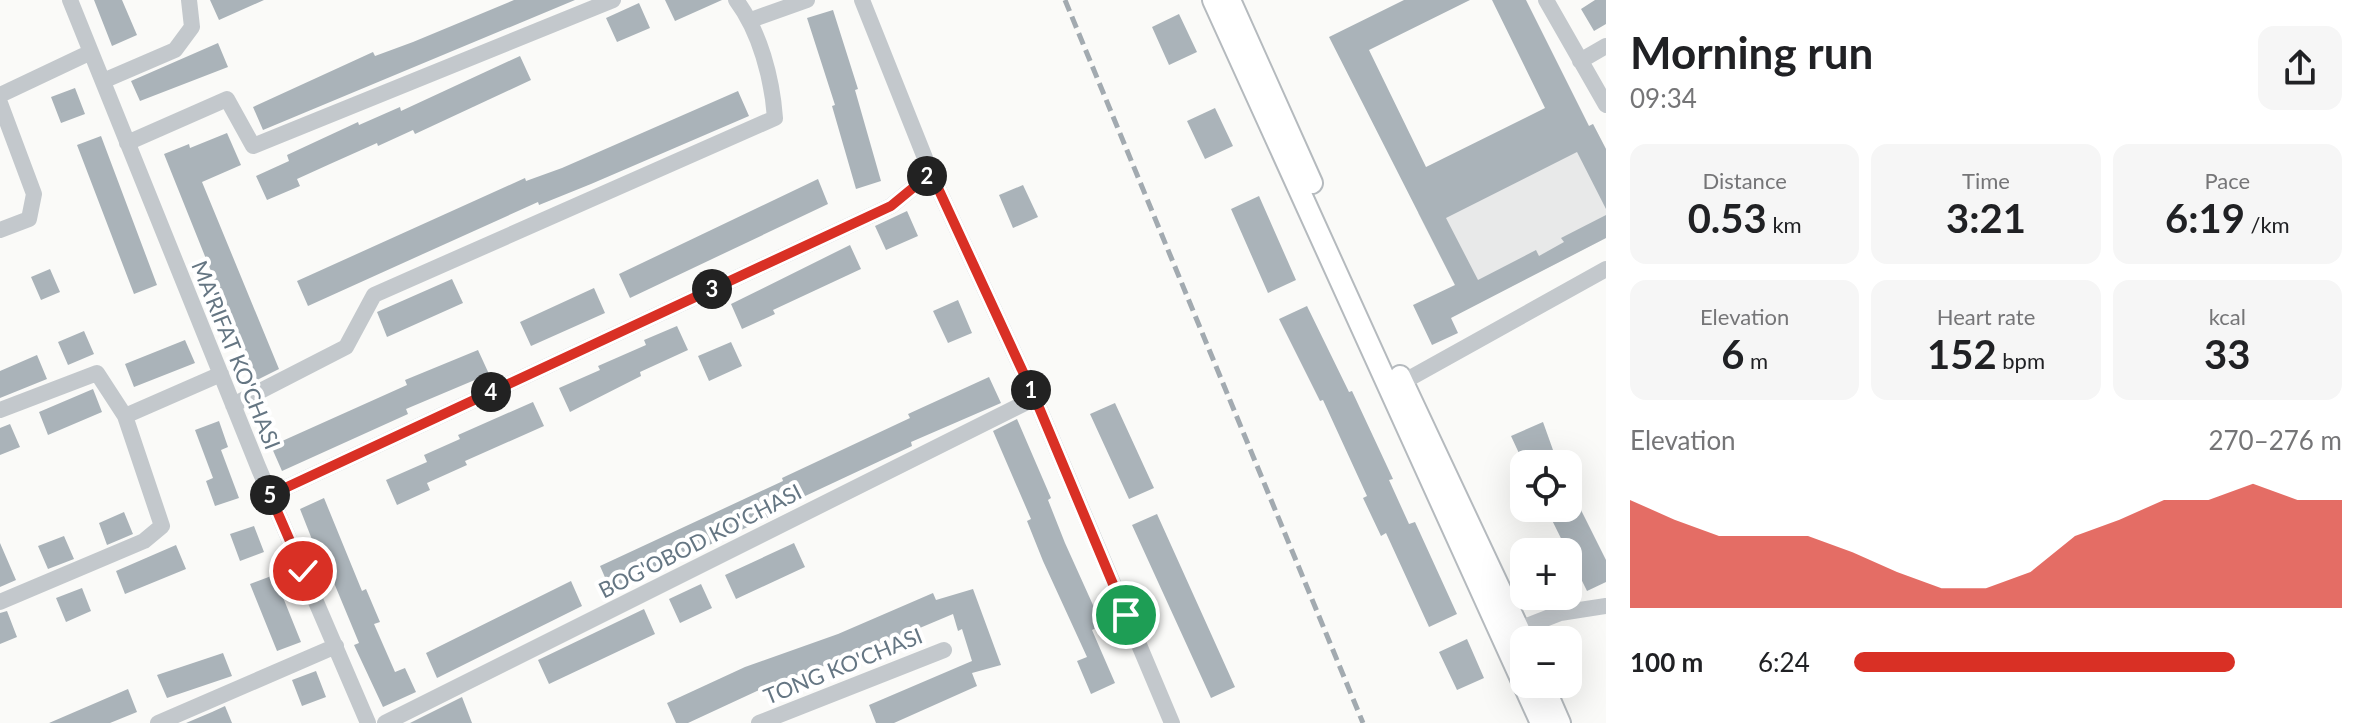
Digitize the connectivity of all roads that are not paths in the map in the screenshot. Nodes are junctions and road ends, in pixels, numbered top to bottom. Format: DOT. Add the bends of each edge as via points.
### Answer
graph roads {
  1 [pos="70,0"];
  2 [pos="189,0"];
  3 [pos="613,0"];
  4 [pos="736,0"];
  5 [pos="807,0"];
  6 [pos="862,0"];
  7 [pos="1213,0"];
  8 [pos="1230,0"];
  9 [pos="1546,0"];
  10 [pos="751,20"];
  11 [pos="1606,46"];
  12 [pos="91,52"];
  13 [pos="1580,61"];
  14 [pos="103,81"];
  15 [pos="0,95"];
  16 [pos="0,103"];
  17 [pos="1606,105"];
  18 [pos="127,143"];
  19 [pos="931,173"];
  20 [pos="0,230"];
  21 [pos="1606,269"];
  22 [pos="221,374"];
  23 [pos="1403,382"];
  24 [pos="1035,398"];
  25 [pos="233,405"];
  26 [pos="0,410"];
  27 [pos="125,416"];
  28 [pos="270,495"];
  29 [pos="0,602"];
  30 [pos="1606,606"];
  31 [pos="1517,626"];
  32 [pos="1536,626"];
  33 [pos="336,646"];
  34 [pos="944,650"];
  35 [pos="1549,698"];
  36 [pos="158,723"];
  37 [pos="368,723"];
  38 [pos="385,723"];
  39 [pos="759,723"];
  40 [pos="1172,723"];
  41 [pos="1541,723"];
  42 [pos="1560,723"];
  1 -- 12 [label="street, MA'RIFAT KO'CHASI"];
  2 -- 14 [label="street" via="192,27 175,50"];
  3 -- 18 [label="street" via="253,146 227,99"];
  4 -- 10 [label="street"];
  5 -- 10 [label="street"];
  6 -- 19 [label="street"];
  7 -- 41 [label="main road"];
  8 -- 23 [label="main road"];
  9 -- 13 [label="street"];
  10 -- 25 [label="street" via="774,97 775,118 374,295 346,347"];
  11 -- 13 [label="street"];
  12 -- 14 [label="street, MA'RIFAT KO'CHASI"];
  12 -- 15 [label="street"];
  13 -- 17 [label="street"];
  14 -- 18 [label="street, MA'RIFAT KO'CHASI"];
  16 -- 20 [label="street" via="34,194 29,219"];
  18 -- 22 [label="street, MA'RIFAT KO'CHASI"];
  19 -- 24 [label="street"];
  19 -- 28 [label="street" via="891,206"];
  21 -- 23 [label="street"];
  22 -- 25 [label="street, MA'RIFAT KO'CHASI"];
  22 -- 27 [label="street"];
  23 -- 31 [label="main road"];
  24 -- 38 [label="street, BOG'OBOD KO'CHASI"];
  24 -- 40 [label="street"];
  25 -- 28 [label="street, MA'RIFAT KO'CHASI"];
  26 -- 27 [label="street" via="97,373"];
  27 -- 29 [label="street" via="162,526 144,541"];
  28 -- 33 [label="street, MA'RIFAT KO'CHASI"];
  30 -- 32 [label="street" via="1560,613"];
  33 -- 36 [label="street"];
  33 -- 37 [label="street, MA'RIFAT KO'CHASI"];
  34 -- 39 [label="street, TONG KO'CHASI"];
  35 -- 42 [label="main road"];
}
